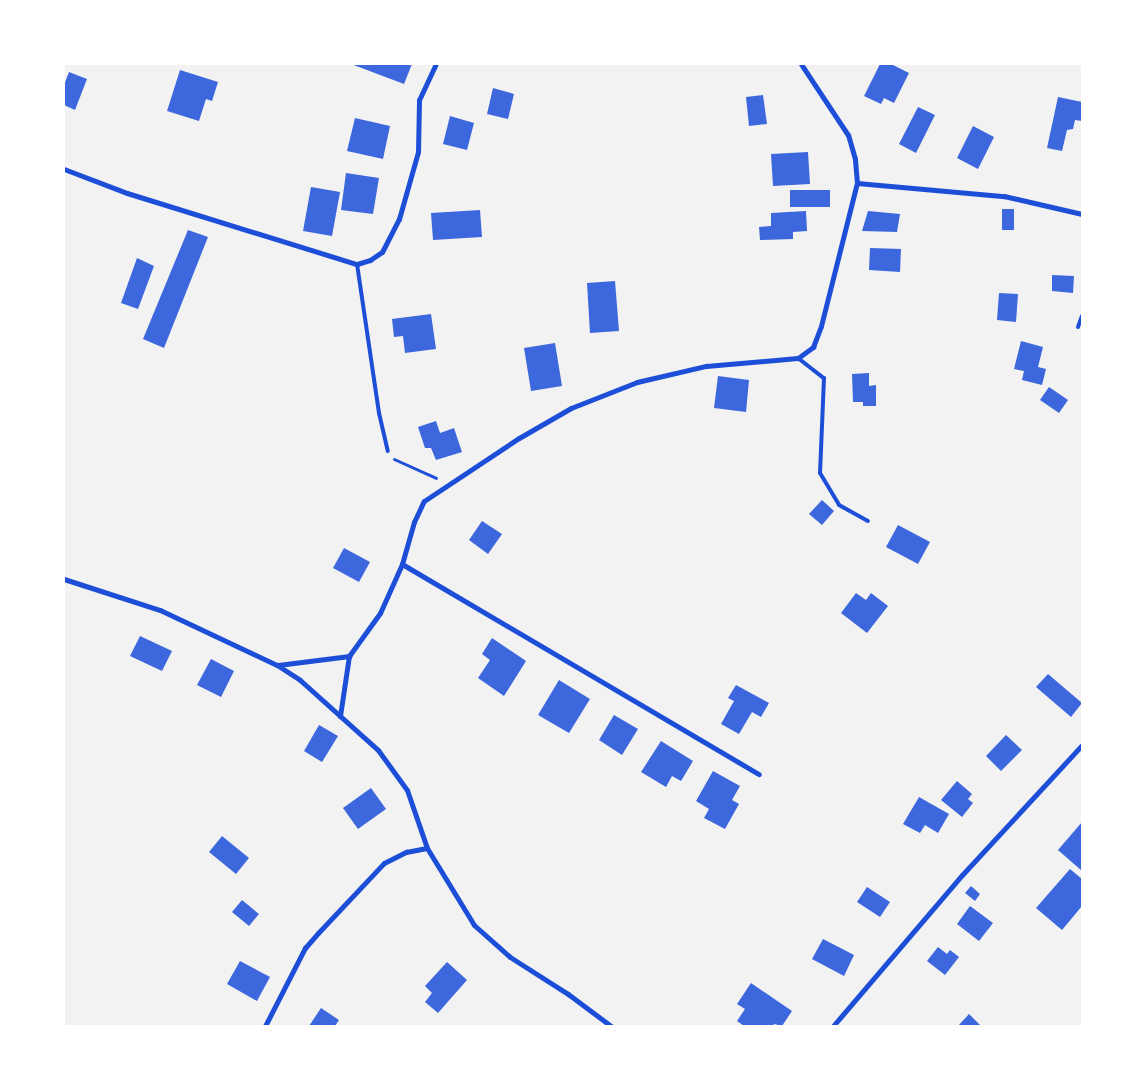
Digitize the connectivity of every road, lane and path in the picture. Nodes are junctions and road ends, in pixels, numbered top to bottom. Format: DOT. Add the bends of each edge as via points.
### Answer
graph roads {
  1 [pos="436,64"];
  2 [pos="801,64"];
  3 [pos="64,169"];
  4 [pos="857,183"];
  5 [pos="1082,214"];
  6 [pos="356,264"];
  7 [pos="1082,316"];
  8 [pos="1078,326"];
  9 [pos="798,358"];
  10 [pos="388,451"];
  11 [pos="442,487"];
  12 [pos="868,521"];
  13 [pos="402,564"];
  14 [pos="64,579"];
  15 [pos="349,656"];
  16 [pos="277,665"];
  17 [pos="340,716"];
  18 [pos="1082,745"];
  19 [pos="759,774"];
  20 [pos="427,848"];
  21 [pos="265,1026"];
  22 [pos="611,1026"];
  23 [pos="833,1026"];
  1 -- 6 [label="street" via="419,100 418,152 399,219 382,252"];
  2 -- 4 [label="street" via="848,135"];
  3 -- 6 [label="street" via="127,193"];
  4 -- 5 [label="street" via="1004,196"];
  4 -- 9 [label="street" via="821,326 813,347"];
  6 -- 10 [label="lane"];
  7 -- 8 [label="lane"];
  9 -- 11 [label="street" via="706,366 638,382 571,408"];
  9 -- 12 [label="lane" via="824,378 820,473 839,505"];
  10 -- 11 [label="path" via="393,459 436,478"];
  11 -- 13 [label="street" via="424,501 414,522"];
  13 -- 15 [label="street" via="380,612"];
  13 -- 19 [label="street"];
  14 -- 16 [label="street" via="160,610"];
  15 -- 16 [label="street"];
  15 -- 17 [label="street"];
  16 -- 17 [label="street" via="300,680"];
  17 -- 20 [label="street" via="378,750 407,790"];
  18 -- 23 [label="street" via="962,875"];
  20 -- 21 [label="street" via="406,852 384,863 318,933 305,948"];
  20 -- 22 [label="street" via="474,926 510,957"];
}
